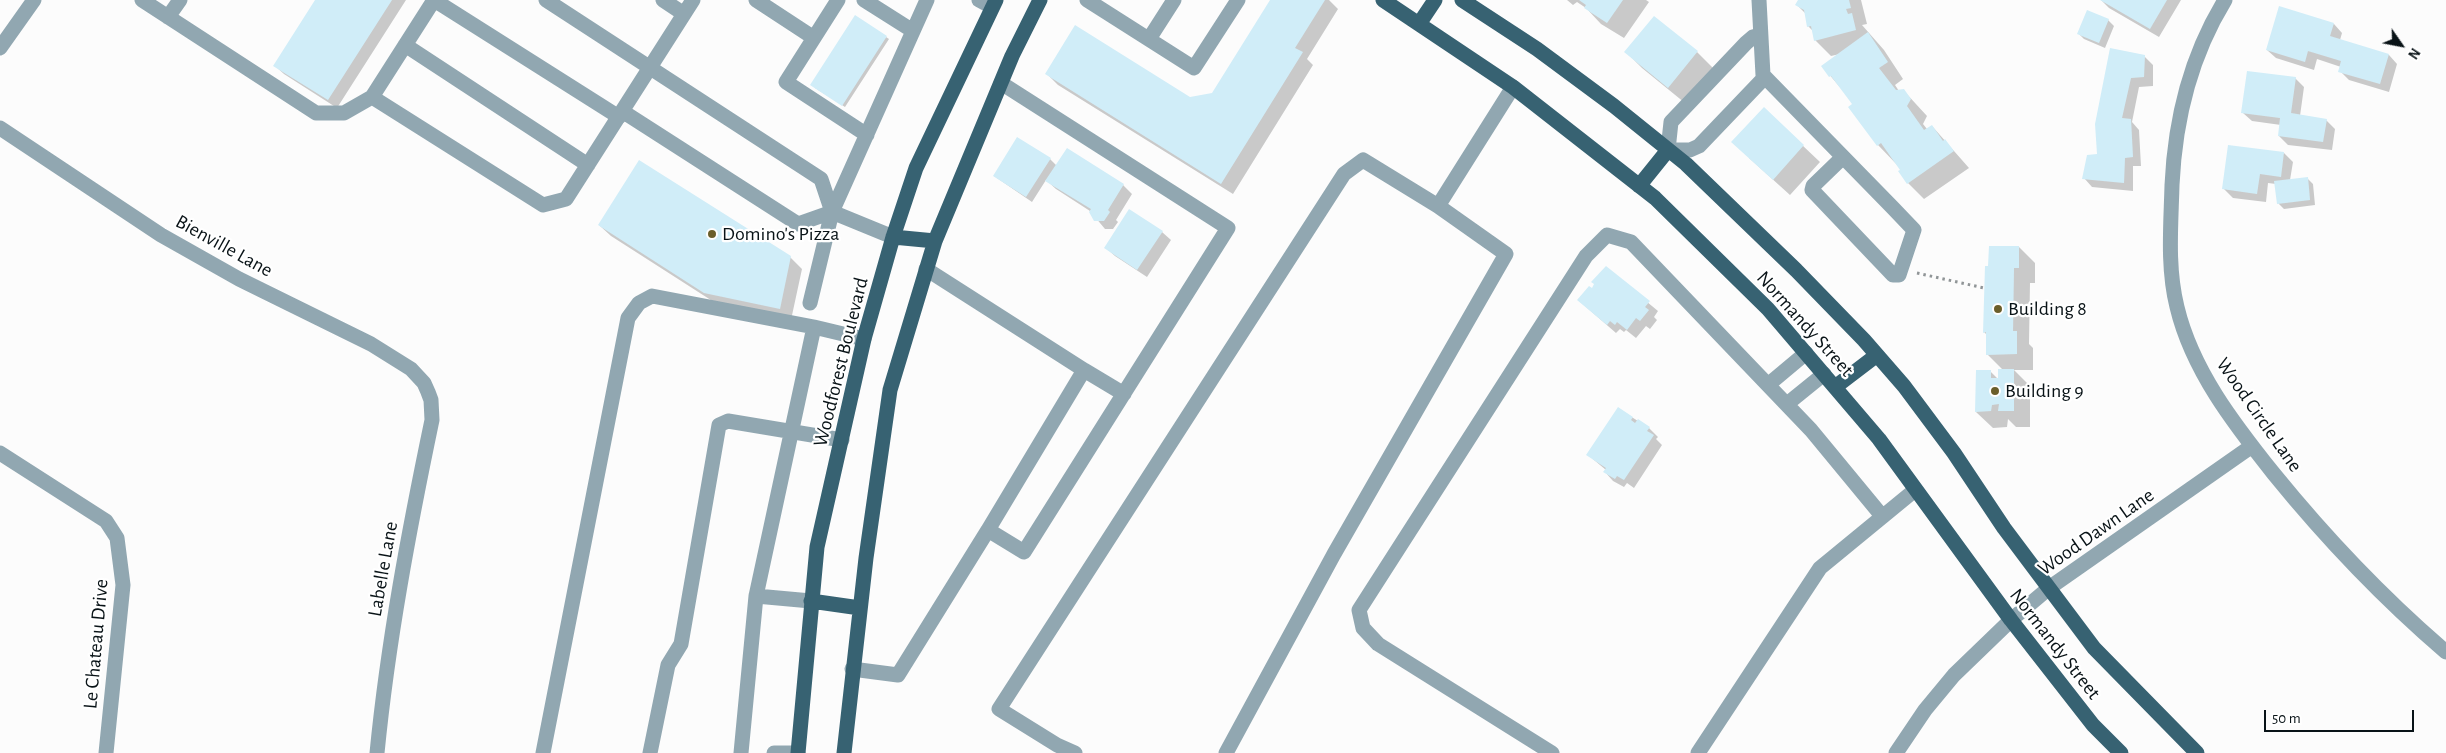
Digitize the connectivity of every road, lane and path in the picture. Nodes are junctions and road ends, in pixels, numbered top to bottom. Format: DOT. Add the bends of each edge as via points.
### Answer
graph roads {
  1 [pos="34,0"];
  2 [pos="142,0"];
  3 [pos="180,0"];
  4 [pos="434,0"];
  5 [pos="546,0"];
  6 [pos="663,0"];
  7 [pos="693,0"];
  8 [pos="756,0"];
  9 [pos="838,0"];
  10 [pos="864,0"];
  11 [pos="927,0"];
  12 [pos="1040,0"];
  13 [pos="1087,0"];
  14 [pos="1174,0"];
  15 [pos="1238,0"];
  16 [pos="1383,0"];
  17 [pos="1435,0"];
  18 [pos="1462,0"];
  19 [pos="1759,0"];
  20 [pos="2225,0"];
  21 [pos="989,2"];
  22 [pos="1104,4"];
  23 [pos="684,14"];
  24 [pos="168,17"];
  25 [pos="1419,24"];
  26 [pos="913,31"];
  27 [pos="1760,35"];
  28 [pos="814,38"];
  29 [pos="1149,39"];
  30 [pos="405,44"];
  31 [pos="0,48"];
  32 [pos="649,68"];
  33 [pos="1765,77"];
  34 [pos="1001,83"];
  35 [pos="1513,87"];
  36 [pos="372,97"];
  37 [pos="620,114"];
  38 [pos="0,128"];
  39 [pos="867,135"];
  40 [pos="1668,150"];
  41 [pos="1843,157"];
  42 [pos="588,165"];
  43 [pos="1639,186"];
  44 [pos="1438,206"];
  45 [pos="832,212"];
  46 [pos="893,236"];
  47 [pos="935,242"];
  48 [pos="926,270"];
  49 [pos="1909,272"];
  50 [pos="1984,288"];
  51 [pos="810,303"];
  52 [pos="814,327"];
  53 [pos="864,339"];
  54 [pos="1806,353"];
  55 [pos="1877,355"];
  56 [pos="1084,370"];
  57 [pos="1824,374"];
  58 [pos="1769,384"];
  59 [pos="1835,387"];
  60 [pos="428,392"];
  61 [pos="1124,394"];
  62 [pos="1787,404"];
  63 [pos="793,431"];
  64 [pos="842,440"];
  65 [pos="2252,446"];
  66 [pos="0,453"];
  67 [pos="1915,490"];
  68 [pos="1882,516"];
  69 [pos="988,530"];
  70 [pos="2049,588"];
  71 [pos="756,596"];
  72 [pos="811,601"];
  73 [pos="860,608"];
  74 [pos="2011,620"];
  75 [pos="2446,652"];
  76 [pos="852,669"];
  77 [pos="1055,749"];
  78 [pos="106,753"];
  79 [pos="377,753"];
  80 [pos="543,753"];
  81 [pos="650,753"];
  82 [pos="741,753"];
  83 [pos="774,753"];
  84 [pos="798,753"];
  85 [pos="844,753"];
  86 [pos="1076,753"];
  87 [pos="1226,753"];
  88 [pos="1552,753"];
  89 [pos="1698,753"];
  90 [pos="1896,753"];
  91 [pos="2121,753"];
  92 [pos="2198,753"];
  1 -- 31 [label="street"];
  2 -- 24 [label="street"];
  3 -- 24 [label="street"];
  4 -- 30 [label="street"];
  4 -- 37 [label="street"];
  5 -- 32 [label="street"];
  6 -- 23 [label="street"];
  7 -- 23 [label="street"];
  8 -- 28 [label="street"];
  9 -- 28 [label="street"];
  10 -- 26 [label="street"];
  11 -- 26 [label="street"];
  12 -- 34 [label="main road"];
  13 -- 22 [label="street"];
  14 -- 29 [label="street"];
  15 -- 29 [label="street" via="1194,68"];
  16 -- 25 [label="main road, Normandy Street"];
  17 -- 25 [label="main road"];
  18 -- 40 [label="main road, Normandy Street" via="1537,49"];
  19 -- 27 [label="street"];
  20 -- 65 [label="street, Wood Circle Lane" via="2204,38 2181,105 2174,151 2171,265 2177,306 2197,361 2224,408"];
  21 -- 46 [label="main road, Woodforest Boulevard" via="916,168"];
  22 -- 29 [label="street"];
  23 -- 32 [label="street"];
  24 -- 36 [label="street" via="316,113 344,113"];
  25 -- 35 [label="main road, Normandy Street"];
  26 -- 39 [label="street"];
  27 -- 33 [label="street" via="1761,66"];
  27 -- 40 [label="street" via="1753,36 1671,122"];
  28 -- 39 [label="street" via="786,82"];
  30 -- 36 [label="street"];
  30 -- 42 [label="street"];
  32 -- 37 [label="street"];
  32 -- 45 [label="street" via="821,179"];
  33 -- 40 [label="street" via="1699,146 1690,150"];
  33 -- 41 [label="street"];
  34 -- 47 [label="main road"];
  34 -- 61 [label="street" via="1228,228"];
  35 -- 43 [label="main road, Normandy Street"];
  35 -- 44 [label="street"];
  36 -- 42 [label="street" via="543,205 566,199"];
  37 -- 42 [label="street"];
  37 -- 45 [label="street" via="798,224"];
  38 -- 60 [label="street, Bienville Lane" via="161,235 239,279 393,356 411,369"];
  39 -- 45 [label="street"];
  40 -- 43 [label="main road"];
  40 -- 55 [label="main road, Normandy Street" via="1796,270"];
  41 -- 41 [label="street" via="1812,190 1893,275 1899,275 1914,230"];
  43 -- 54 [label="main road, Normandy Street" via="1768,309"];
  44 -- 77 [label="street" via="1363,160 1344,174 999,709"];
  44 -- 87 [label="street" via="1506,254 1334,554"];
  45 -- 46 [label="street"];
  45 -- 51 [label="street"];
  46 -- 47 [label="main road"];
  46 -- 53 [label="main road, Woodforest Boulevard"];
  47 -- 48 [label="main road"];
  48 -- 56 [label="street"];
  48 -- 73 [label="main road" via="890,390"];
  49 -- 50 [label="path"];
  52 -- 53 [label="street"];
  52 -- 63 [label="street"];
  52 -- 80 [label="street" via="652,296 639,304 628,318"];
  53 -- 64 [label="main road, Woodforest Boulevard"];
  54 -- 57 [label="main road, Normandy Street"];
  54 -- 58 [label="street"];
  55 -- 59 [label="main road"];
  55 -- 70 [label="main road, Normandy Street" via="1954,453"];
  56 -- 61 [label="street"];
  56 -- 69 [label="street"];
  57 -- 59 [label="main road, Normandy Street"];
  57 -- 62 [label="street"];
  58 -- 62 [label="street"];
  58 -- 88 [label="street" via="1631,242 1608,235 1586,256 1359,610 1363,628 1378,644"];
  59 -- 67 [label="main road, Normandy Street" via="1879,439"];
  60 -- 79 [label="street, Labelle Lane" via="432,420 406,545 382,697"];
  61 -- 69 [label="street" via="1024,552"];
  62 -- 68 [label="street"];
  63 -- 64 [label="street"];
  63 -- 71 [label="street"];
  63 -- 81 [label="street" via="728,420 719,425 680,644 668,665"];
  64 -- 72 [label="main road, Woodforest Boulevard" via="817,547"];
  65 -- 70 [label="street, Wood Dawn Lane"];
  65 -- 75 [label="street, Wood Circle Lane" via="2346,558"];
  66 -- 78 [label="street, Le Chateau Drive" via="106,521 117,538 123,585"];
  67 -- 68 [label="street"];
  67 -- 74 [label="main road, Normandy Street"];
  68 -- 89 [label="street" via="1820,568"];
  69 -- 76 [label="street" via="898,675"];
  70 -- 74 [label="street, Wood Dawn Lane"];
  70 -- 92 [label="main road, Normandy Street" via="2094,648"];
  71 -- 72 [label="street"];
  71 -- 82 [label="street"];
  72 -- 73 [label="main road"];
  72 -- 84 [label="main road, Woodforest Boulevard"];
  73 -- 76 [label="main road"];
  74 -- 90 [label="street, Wood Dawn Lane" via="1954,676"];
  74 -- 91 [label="main road, Normandy Street" via="2093,725"];
  76 -- 85 [label="main road"];
  77 -- 86 [label="street"];
  83 -- 84 [label="street"];
}
